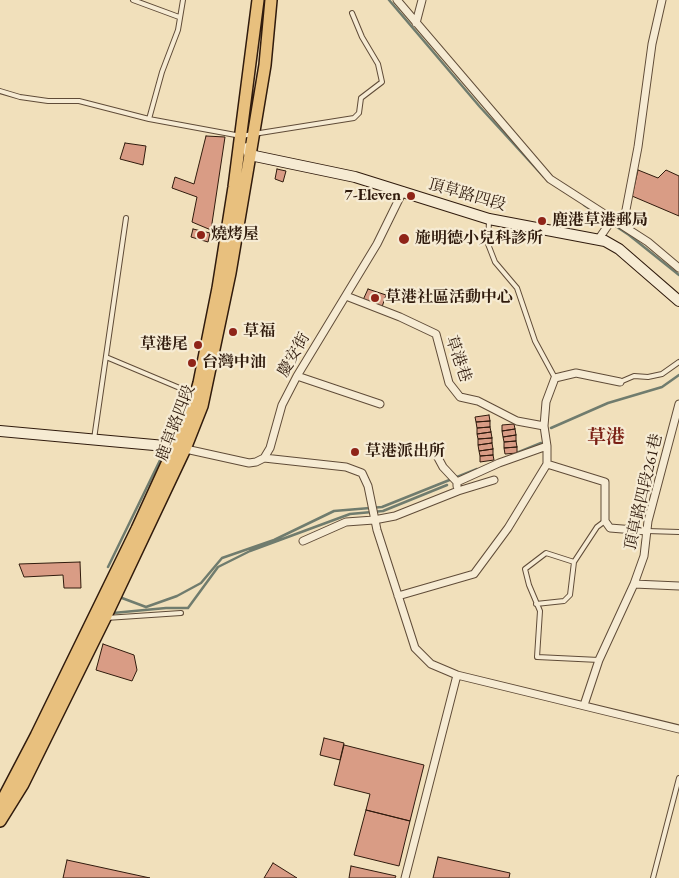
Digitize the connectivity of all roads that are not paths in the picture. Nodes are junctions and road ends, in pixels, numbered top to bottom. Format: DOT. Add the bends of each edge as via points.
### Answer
graph roads {
  1 [pos="133,0"];
  2 [pos="183,0"];
  3 [pos="258,0"];
  4 [pos="270,0"];
  5 [pos="397,0"];
  6 [pos="422,0"];
  7 [pos="662,0"];
  8 [pos="352,13"];
  9 [pos="179,17"];
  10 [pos="416,23"];
  11 [pos="0,91"];
  12 [pos="149,119"];
  13 [pos="241,136"];
  14 [pos="253,136"];
  15 [pos="250,155"];
  16 [pos="403,191"];
  17 [pos="126,218"];
  18 [pos="489,219"];
  19 [pos="617,221"];
  20 [pos="598,240"];
  21 [pos="679,268"];
  22 [pos="346,296"];
  23 [pos="679,300"];
  24 [pos="106,357"];
  25 [pos="679,362"];
  26 [pos="297,376"];
  27 [pos="555,378"];
  28 [pos="620,382"];
  29 [pos="196,395"];
  30 [pos="380,404"];
  31 [pos="679,404"];
  32 [pos="544,426"];
  33 [pos="0,432"];
  34 [pos="94,440"];
  35 [pos="547,446"];
  36 [pos="181,448"];
  37 [pos="436,454"];
  38 [pos="264,458"];
  39 [pos="547,464"];
  40 [pos="494,480"];
  41 [pos="457,482"];
  42 [pos="458,491"];
  43 [pos="374,518"];
  44 [pos="605,521"];
  45 [pos="647,531"];
  46 [pos="679,532"];
  47 [pos="303,541"];
  48 [pos="574,562"];
  49 [pos="634,584"];
  50 [pos="679,586"];
  51 [pos="398,596"];
  52 [pos="536,604"];
  53 [pos="181,614"];
  54 [pos="105,618"];
  55 [pos="599,660"];
  56 [pos="457,675"];
  57 [pos="584,705"];
  58 [pos="50,718"];
  59 [pos="679,729"];
  60 [pos="679,778"];
  61 [pos="1,813"];
  62 [pos="405,878"];
  63 [pos="653,878"];
  1 -- 9 [label="lane"];
  2 -- 9 [label="lane"];
  3 -- 13 [label="main road, 鹿草路四段"];
  4 -- 14 [label="main road, 鹿草路四段" via="265,65"];
  5 -- 10 [label="street"];
  6 -- 10 [label="street"];
  7 -- 19 [label="street" via="652,44 632,185 625,215"];
  8 -- 14 [label="lane" via="378,64 382,82 361,98 359,113 354,118"];
  9 -- 12 [label="lane" via="178,30"];
  10 -- 19 [label="street" via="550,179"];
  11 -- 12 [label="lane" via="48,101 79,100"];
  12 -- 13 [label="lane"];
  13 -- 14 [label="lane"];
  13 -- 15 [label="street"];
  13 -- 29 [label="main road, 鹿草路四段" via="218,288"];
  14 -- 15 [label="main road, 鹿草路四段"];
  15 -- 16 [label="street, 頂草路四段" via="355,177"];
  15 -- 36 [label="main road, 鹿草路四段" via="207,391"];
  16 -- 18 [label="street, 頂草路四段"];
  16 -- 22 [label="street, 慶安街"];
  17 -- 24 [label="lane"];
  18 -- 20 [label="street, 頂草路四段"];
  18 -- 27 [label="lane" via="488,244 495,262 517,288 535,341"];
  19 -- 20 [label="street" via="611,221"];
  19 -- 21 [label="street"];
  20 -- 23 [label="street, 頂草路四段" via="618,249"];
  22 -- 26 [label="street, 慶安街"];
  22 -- 32 [label="street, 草港巷" via="436,334 449,383 460,397 478,401 517,421"];
  24 -- 29 [label="lane"];
  24 -- 34 [label="lane"];
  25 -- 28 [label="lane" via="662,374 634,376"];
  26 -- 30 [label="street"];
  26 -- 38 [label="street, 慶安街" via="282,405"];
  27 -- 28 [label="street" via="576,373"];
  27 -- 32 [label="street" via="546,402"];
  29 -- 36 [label="main road, 鹿草路四段"];
  31 -- 45 [label="street, 頂草路四段261巷"];
  32 -- 35 [label="street"];
  33 -- 34 [label="street"];
  34 -- 36 [label="street"];
  35 -- 39 [label="street"];
  35 -- 41 [label="street"];
  36 -- 38 [label="street" via="249,463"];
  36 -- 54 [label="main road, 鹿草路四段"];
  36 -- 58 [label="main road, 鹿草路四段"];
  37 -- 41 [label="street"];
  38 -- 43 [label="street" via="354,468 362,473 368,486"];
  39 -- 44 [label="street" via="605,482"];
  39 -- 51 [label="street" via="508,528 474,574"];
  40 -- 42 [label="street"];
  41 -- 42 [label="street"];
  42 -- 43 [label="street" via="395,516"];
  43 -- 47 [label="street" via="346,522"];
  43 -- 51 [label="street"];
  44 -- 45 [label="street" via="610,528"];
  44 -- 48 [label="lane" via="597,526"];
  45 -- 46 [label="lane"];
  45 -- 49 [label="street, 頂草路四段261巷" via="644,556"];
  48 -- 52 [label="lane" via="570,595 564,600"];
  48 -- 52 [label="lane" via="546,553 525,569"];
  49 -- 50 [label="street"];
  49 -- 55 [label="street, 頂草路四段261巷"];
  51 -- 56 [label="street" via="415,648 430,664"];
  52 -- 55 [label="lane" via="540,611 537,657"];
  53 -- 54 [label="lane"];
  54 -- 58 [label="main road, 鹿草路四段"];
  55 -- 57 [label="street, 頂草路四段261巷"];
  56 -- 57 [label="street"];
  56 -- 62 [label="street"];
  57 -- 59 [label="street"];
  58 -- 61 [label="main road, 鹿草路四段"];
  60 -- 63 [label="lane"];
}
